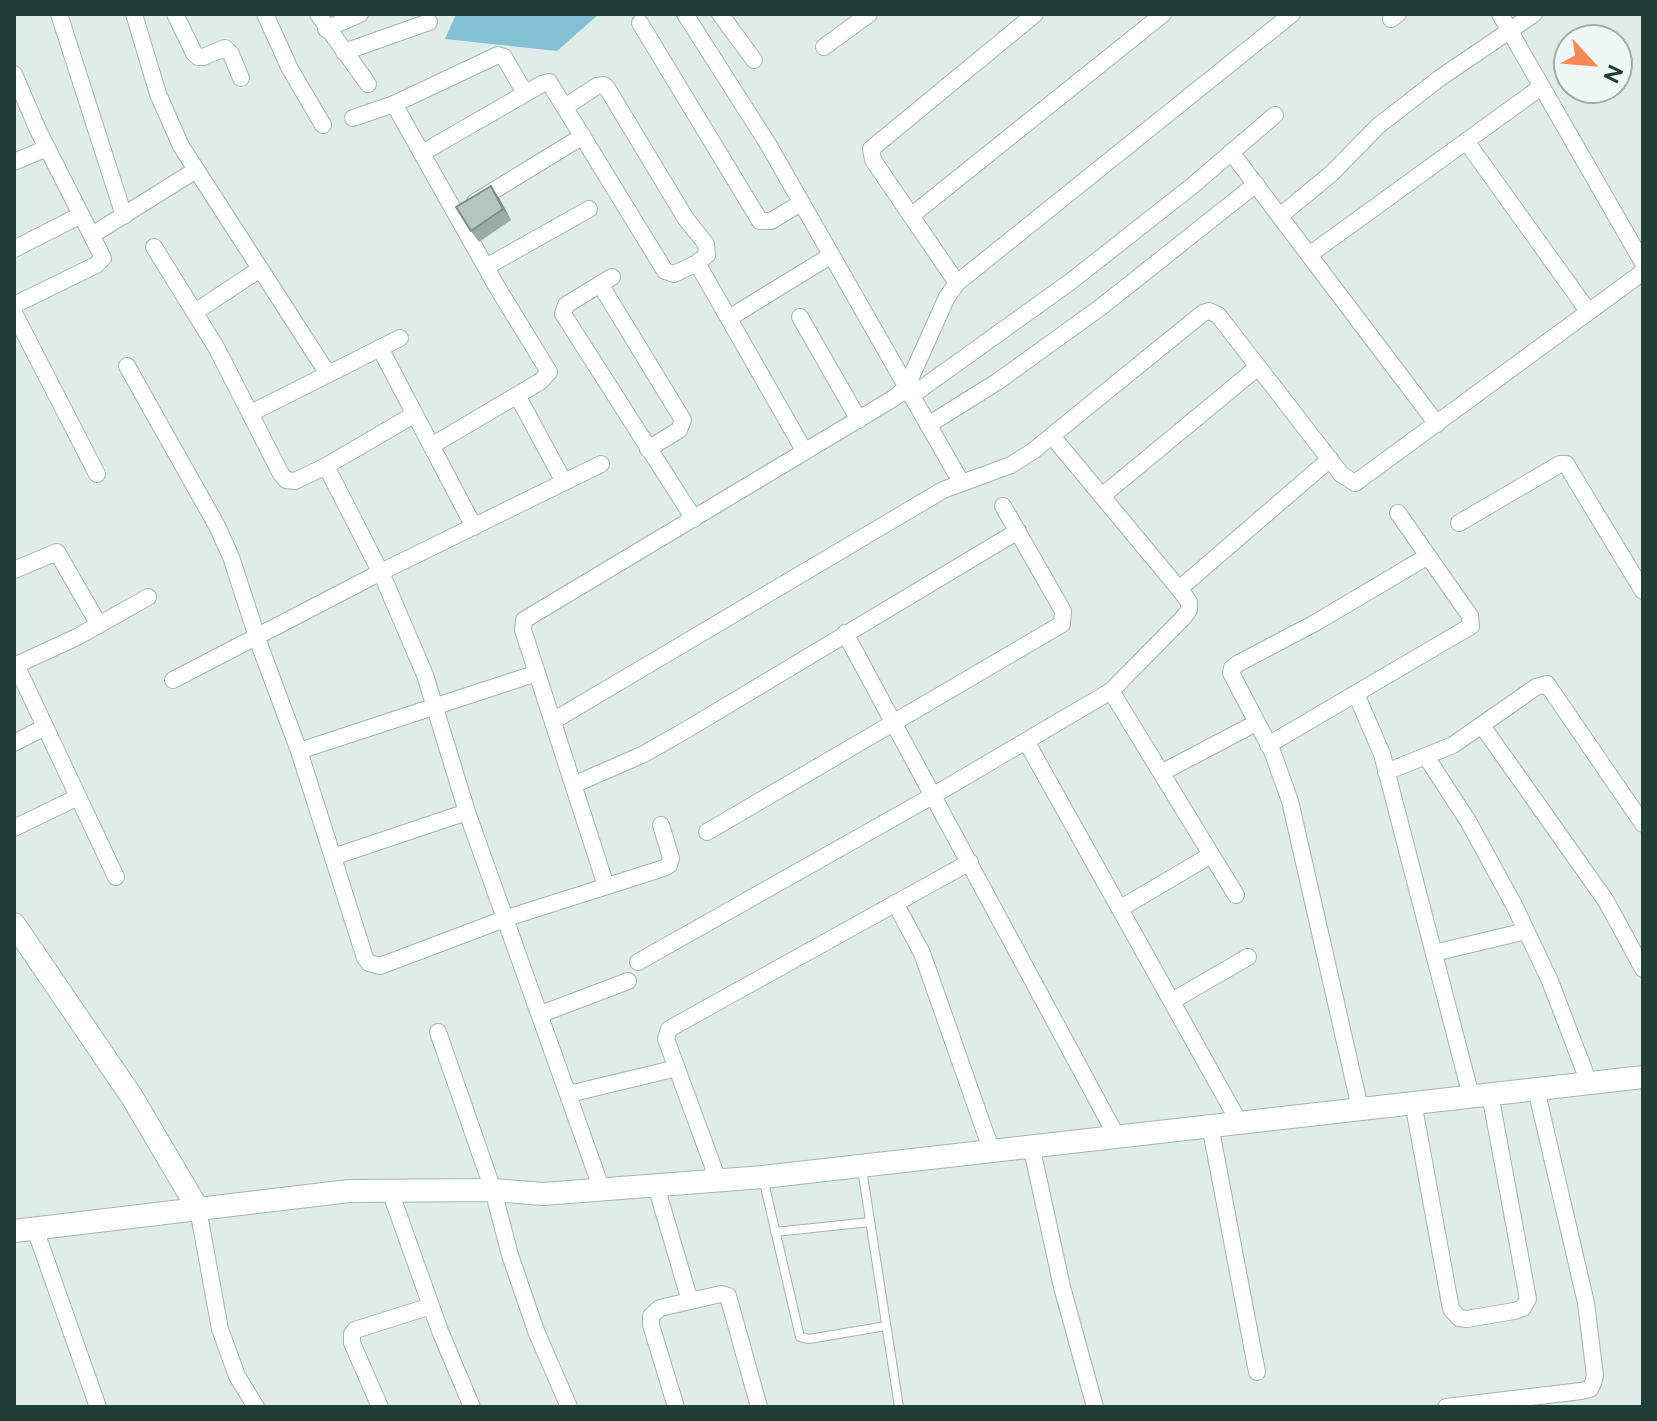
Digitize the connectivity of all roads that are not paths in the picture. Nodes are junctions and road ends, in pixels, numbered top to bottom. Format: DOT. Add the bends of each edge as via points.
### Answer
graph roads {
  1 [pos="59,14"];
  2 [pos="134,14"];
  3 [pos="175,14"];
  4 [pos="265,14"];
  5 [pos="360,14"];
  6 [pos="685,14"];
  7 [pos="720,14"];
  8 [pos="869,14"];
  9 [pos="1035,14"];
  10 [pos="1163,14"];
  11 [pos="1292,14"];
  12 [pos="1500,14"];
  13 [pos="1534,14"];
  14 [pos="322,21"];
  15 [pos="429,22"];
  16 [pos="640,23"];
  17 [pos="1510,31"];
  18 [pos="824,47"];
  19 [pos="344,52"];
  20 [pos="754,60"];
  21 [pos="14,74"];
  22 [pos="241,78"];
  23 [pos="368,84"];
  24 [pos="1541,87"];
  25 [pos="525,93"];
  26 [pos="394,104"];
  27 [pos="565,107"];
  28 [pos="1275,115"];
  29 [pos="353,118"];
  30 [pos="323,125"];
  31 [pos="583,136"];
  32 [pos="1466,141"];
  33 [pos="47,148"];
  34 [pos="1231,152"];
  35 [pos="422,153"];
  36 [pos="14,162"];
  37 [pos="196,170"];
  38 [pos="1256,184"];
  39 [pos="801,203"];
  40 [pos="589,209"];
  41 [pos="456,214"];
  42 [pos="81,215"];
  43 [pos="124,216"];
  44 [pos="911,216"];
  45 [pos="1280,216"];
  46 [pos="92,235"];
  47 [pos="154,247"];
  48 [pos="14,249"];
  49 [pos="1309,255"];
  50 [pos="830,256"];
  51 [pos="697,263"];
  52 [pos="1643,263"];
  53 [pos="486,267"];
  54 [pos="260,269"];
  55 [pos="1643,272"];
  56 [pos="957,283"];
  57 [pos="14,305"];
  58 [pos="1588,311"];
  59 [pos="195,312"];
  60 [pos="14,313"];
  61 [pos="800,317"];
  62 [pos="729,318"];
  63 [pos="400,338"];
  64 [pos="380,348"];
  65 [pos="127,366"];
  66 [pos="1258,367"];
  67 [pos="328,374"];
  68 [pos="908,392"];
  69 [pos="517,395"];
  70 [pos="251,413"];
  71 [pos="415,414"];
  72 [pos="859,420"];
  73 [pos="1437,424"];
  74 [pos="928,425"];
  75 [pos="1052,436"];
  76 [pos="431,446"];
  77 [pos="648,449"];
  78 [pos="805,452"];
  79 [pos="1330,459"];
  80 [pos="601,464"];
  81 [pos="326,466"];
  82 [pos="97,474"];
  83 [pos="564,482"];
  84 [pos="961,482"];
  85 [pos="1102,496"];
  86 [pos="1003,506"];
  87 [pos="1398,513"];
  88 [pos="694,519"];
  89 [pos="1459,523"];
  90 [pos="474,527"];
  91 [pos="1018,531"];
  92 [pos="1428,556"];
  93 [pos="14,570"];
  94 [pos="381,572"];
  95 [pos="1179,589"];
  96 [pos="1643,591"];
  97 [pos="148,597"];
  98 [pos="99,625"];
  99 [pos="845,633"];
  100 [pos="257,636"];
  101 [pos="15,666"];
  102 [pos="537,673"];
  103 [pos="173,680"];
  104 [pos="1111,691"];
  105 [pos="1356,694"];
  106 [pos="435,707"];
  107 [pos="553,721"];
  108 [pos="894,722"];
  109 [pos="1256,723"];
  110 [pos="45,727"];
  111 [pos="1483,727"];
  112 [pos="1026,741"];
  113 [pos="14,743"];
  114 [pos="1268,745"];
  115 [pos="299,751"];
  116 [pos="1427,758"];
  117 [pos="1386,772"];
  118 [pos="1161,773"];
  119 [pos="573,785"];
  120 [pos="934,795"];
  121 [pos="78,797"];
  122 [pos="467,812"];
  123 [pos="1643,824"];
  124 [pos="661,825"];
  125 [pos="14,828"];
  126 [pos="707,832"];
  127 [pos="1211,855"];
  128 [pos="333,857"];
  129 [pos="970,862"];
  130 [pos="116,877"];
  131 [pos="606,886"];
  132 [pos="1236,895"];
  133 [pos="895,903"];
  134 [pos="1121,908"];
  135 [pos="507,918"];
  136 [pos="14,924"];
  137 [pos="1526,931"];
  138 [pos="1434,953"];
  139 [pos="1248,957"];
  140 [pos="638,962"];
  141 [pos="1643,969"];
  142 [pos="628,981"];
  143 [pos="1172,1001"];
  144 [pos="541,1014"];
  145 [pos="438,1032"];
  146 [pos="677,1068"];
  147 [pos="1643,1077"];
  148 [pos="1589,1083"];
  149 [pos="1536,1089"];
  150 [pos="569,1094"];
  151 [pos="1480,1095"];
  152 [pos="1413,1102"];
  153 [pos="1360,1108"];
  154 [pos="1239,1122"];
  155 [pos="1210,1125"];
  156 [pos="1116,1135"];
  157 [pos="1031,1145"];
  158 [pos="991,1149"];
  159 [pos="861,1164"];
  160 [pos="763,1177"];
  161 [pos="718,1180"];
  162 [pos="656,1186"];
  163 [pos="493,1190"];
  164 [pos="602,1190"];
  165 [pos="390,1191"];
  166 [pos="198,1209"];
  167 [pos="870,1222"];
  168 [pos="24,1230"];
  169 [pos="775,1232"];
  170 [pos="690,1301"];
  171 [pos="431,1306"];
  172 [pos="886,1326"];
  173 [pos="1257,1372"];
  174 [pos="98,1407"];
  175 [pos="256,1407"];
  176 [pos="380,1407"];
  177 [pos="472,1407"];
  178 [pos="569,1407"];
  179 [pos="676,1407"];
  180 [pos="759,1407"];
  181 [pos="899,1407"];
  182 [pos="1095,1407"];
  183 [pos="1446,1407"];
  1 -- 43 [label="street"];
  2 -- 37 [label="street" via="158,94"];
  3 -- 22 [label="street" via="194,53 203,57 225,48"];
  4 -- 30 [label="street"];
  5 -- 14 [label="street"];
  6 -- 39 [label="street"];
  7 -- 20 [label="street"];
  8 -- 18 [label="street"];
  9 -- 44 [label="street" via="871,149"];
  10 -- 44 [label="street"];
  11 -- 56 [label="street"];
  12 -- 17 [label="street"];
  13 -- 17 [label="street"];
  14 -- 19 [label="street"];
  15 -- 19 [label="street"];
  16 -- 39 [label="street" via="760,221 771,221"];
  17 -- 24 [label="street"];
  17 -- 45 [label="street" via="1378,126"];
  19 -- 23 [label="street"];
  21 -- 33 [label="street"];
  24 -- 32 [label="street"];
  24 -- 52 [label="street"];
  25 -- 26 [label="street" via="498,55"];
  25 -- 27 [label="street" via="549,82"];
  25 -- 35 [label="street"];
  26 -- 29 [label="street"];
  26 -- 35 [label="street"];
  27 -- 31 [label="street"];
  27 -- 51 [label="street" via="597,86 607,88 706,244 707,255"];
  28 -- 34 [label="street"];
  31 -- 41 [label="street"];
  31 -- 51 [label="street" via="665,271 674,274"];
  32 -- 49 [label="street"];
  32 -- 58 [label="street"];
  33 -- 36 [label="street"];
  33 -- 42 [label="street"];
  34 -- 38 [label="street"];
  34 -- 68 [label="street" via="1070,282"];
  35 -- 41 [label="street"];
  37 -- 43 [label="street"];
  37 -- 54 [label="street"];
  38 -- 45 [label="street"];
  38 -- 74 [label="street" via="1101,307"];
  39 -- 50 [label="street"];
  40 -- 53 [label="street"];
  41 -- 53 [label="street"];
  42 -- 46 [label="street"];
  42 -- 48 [label="street"];
  43 -- 46 [label="street"];
  44 -- 56 [label="street"];
  45 -- 49 [label="street"];
  46 -- 57 [label="street" via="101,261"];
  47 -- 59 [label="street"];
  49 -- 73 [label="street"];
  50 -- 62 [label="street"];
  50 -- 68 [label="street"];
  51 -- 62 [label="street"];
  53 -- 69 [label="street" via="548,366 547,376"];
  54 -- 59 [label="street"];
  54 -- 67 [label="street"];
  55 -- 58 [label="street"];
  56 -- 68 [label="street"];
  58 -- 73 [label="street"];
  59 -- 70 [label="street"];
  60 -- 82 [label="street"];
  61 -- 72 [label="street"];
  62 -- 78 [label="street"];
  63 -- 64 [label="street"];
  64 -- 67 [label="street"];
  64 -- 71 [label="street"];
  65 -- 100 [label="street" via="222,537"];
  66 -- 75 [label="street" via="1218,315 1203,313"];
  66 -- 79 [label="street"];
  66 -- 85 [label="street"];
  67 -- 70 [label="street"];
  68 -- 72 [label="street"];
  68 -- 74 [label="street"];
  69 -- 76 [label="street"];
  69 -- 83 [label="street"];
  70 -- 81 [label="street" via="286,480"];
  71 -- 76 [label="street"];
  71 -- 81 [label="street"];
  72 -- 78 [label="street"];
  73 -- 79 [label="street" via="1361,481 1349,480"];
  74 -- 84 [label="street"];
  75 -- 84 [label="street" via="1011,465"];
  75 -- 85 [label="street"];
  76 -- 90 [label="street"];
  77 -- 77 [label="street" via="563,314 566,305 606,281 683,420 679,430"];
  77 -- 88 [label="street"];
  78 -- 88 [label="street"];
  79 -- 95 [label="street"];
  80 -- 83 [label="street"];
  81 -- 94 [label="street"];
  83 -- 90 [label="street"];
  84 -- 107 [label="street"];
  85 -- 95 [label="street"];
  86 -- 91 [label="street"];
  87 -- 92 [label="street"];
  88 -- 102 [label="street" via="524,620"];
  89 -- 96 [label="street" via="1566,464"];
  90 -- 94 [label="street"];
  91 -- 99 [label="street"];
  91 -- 108 [label="street" via="1063,611 1062,624"];
  92 -- 105 [label="street" via="1470,616 1471,626"];
  92 -- 109 [label="street" via="1232,668 1232,679"];
  93 -- 98 [label="street" via="57,552"];
  94 -- 100 [label="street"];
  94 -- 106 [label="street"];
  95 -- 104 [label="street" via="1189,610"];
  97 -- 98 [label="street"];
  98 -- 101 [label="street"];
  99 -- 108 [label="street"];
  99 -- 119 [label="street" via="644,754"];
  100 -- 103 [label="street"];
  100 -- 115 [label="street"];
  101 -- 110 [label="street"];
  102 -- 106 [label="street"];
  102 -- 107 [label="street"];
  104 -- 112 [label="street"];
  104 -- 118 [label="street"];
  105 -- 114 [label="street"];
  105 -- 117 [label="street"];
  106 -- 115 [label="street"];
  106 -- 122 [label="street"];
  107 -- 119 [label="street"];
  108 -- 120 [label="street"];
  108 -- 126 [label="street"];
  109 -- 114 [label="street"];
  109 -- 118 [label="street"];
  110 -- 113 [label="street"];
  110 -- 121 [label="street"];
  111 -- 116 [label="street"];
  111 -- 123 [label="street" via="1547,684"];
  111 -- 141 [label="street" via="1606,901"];
  112 -- 120 [label="street"];
  112 -- 134 [label="street"];
  114 -- 153 [label="street" via="1290,801"];
  115 -- 128 [label="street"];
  116 -- 117 [label="street"];
  116 -- 137 [label="street" via="1468,821"];
  117 -- 138 [label="street"];
  118 -- 127 [label="street"];
  119 -- 131 [label="street"];
  120 -- 129 [label="street"];
  120 -- 140 [label="street"];
  121 -- 125 [label="street"];
  121 -- 130 [label="street"];
  122 -- 128 [label="street"];
  122 -- 135 [label="street"];
  124 -- 131 [label="street" via="669,865"];
  127 -- 132 [label="street"];
  127 -- 134 [label="street"];
  128 -- 135 [label="street" via="365,958 374,967"];
  129 -- 133 [label="street"];
  129 -- 156 [label="street"];
  131 -- 135 [label="street"];
  133 -- 146 [label="street" via="669,1029 666,1039"];
  133 -- 158 [label="street" via="922,953"];
  134 -- 143 [label="street"];
  135 -- 144 [label="street"];
  136 -- 166 [label="street" via="132,1097"];
  137 -- 138 [label="street"];
  137 -- 148 [label="street"];
  138 -- 151 [label="street"];
  139 -- 143 [label="street"];
  142 -- 144 [label="street"];
  143 -- 154 [label="street"];
  144 -- 150 [label="street"];
  145 -- 163 [label="street"];
  146 -- 150 [label="street"];
  146 -- 161 [label="street"];
  147 -- 148 [label="street"];
  148 -- 149 [label="street"];
  149 -- 151 [label="street"];
  149 -- 183 [label="street" via="1586,1303 1595,1376 1590,1389 1581,1391"];
  150 -- 164 [label="street"];
  151 -- 152 [label="street"];
  151 -- 152 [label="street" via="1528,1299 1514,1311 1467,1319 1451,1309"];
  152 -- 153 [label="street"];
  153 -- 154 [label="street"];
  154 -- 155 [label="street"];
  155 -- 156 [label="street"];
  155 -- 173 [label="street"];
  156 -- 157 [label="street"];
  157 -- 158 [label="street"];
  157 -- 182 [label="street"];
  158 -- 159 [label="street"];
  159 -- 160 [label="street"];
  159 -- 167 [label="lane"];
  160 -- 161 [label="street"];
  160 -- 169 [label="lane"];
  161 -- 162 [label="street"];
  162 -- 164 [label="street"];
  162 -- 170 [label="street"];
  163 -- 164 [label="street"];
  163 -- 165 [label="street"];
  163 -- 178 [label="street" via="518,1280"];
  165 -- 166 [label="street"];
  165 -- 171 [label="street"];
  166 -- 168 [label="street"];
  166 -- 175 [label="street" via="220,1329 237,1376"];
  167 -- 169 [label="lane"];
  167 -- 172 [label="lane"];
  168 -- 174 [label="street"];
  169 -- 172 [label="lane" via="800,1337"];
  170 -- 179 [label="street" via="660,1308 651,1316"];
  170 -- 180 [label="street" via="728,1296"];
  171 -- 176 [label="street" via="352,1334"];
  171 -- 177 [label="street"];
  172 -- 181 [label="lane"];
}
